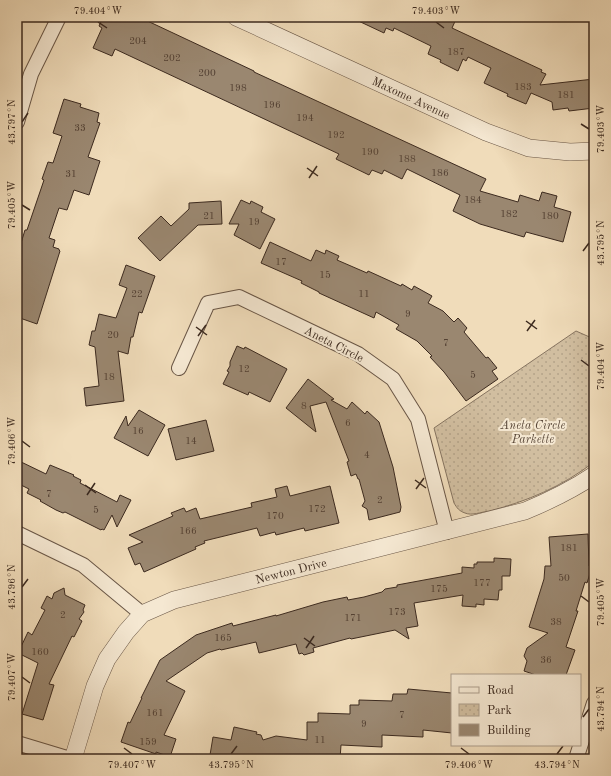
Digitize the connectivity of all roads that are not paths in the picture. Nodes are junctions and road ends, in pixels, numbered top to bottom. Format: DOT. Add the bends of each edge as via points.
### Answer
graph roads {
  1 [pos="59,17"];
  2 [pos="236,17"];
  3 [pos="17,122"];
  4 [pos="594,151"];
  5 [pos="179,368"];
  6 [pos="594,475"];
  7 [pos="447,532"];
  8 [pos="17,533"];
  9 [pos="142,614"];
  10 [pos="594,703"];
  11 [pos="17,743"];
  12 [pos="581,743"];
  13 [pos="580,746"];
  14 [pos="72,759"];
  15 [pos="576,759"];
  1 -- 3 [label="street" via="31,74"];
  2 -- 4 [label="street, Maxome Avenue" via="486,132 529,148 570,152"];
  5 -- 7 [label="street, Aneta Circle" via="208,303 239,297 358,354 393,379 418,419"];
  6 -- 7 [label="street, Newton Drive" via="552,500 525,511"];
  7 -- 9 [label="street, Newton Drive" via="174,600"];
  8 -- 9 [label="street" via="83,565"];
  9 -- 14 [label="street, Newton Drive" via="106,659"];
  10 -- 12 [label="street"];
  11 -- 14 [label="street"];
  13 -- 15 [label="street"];
}
